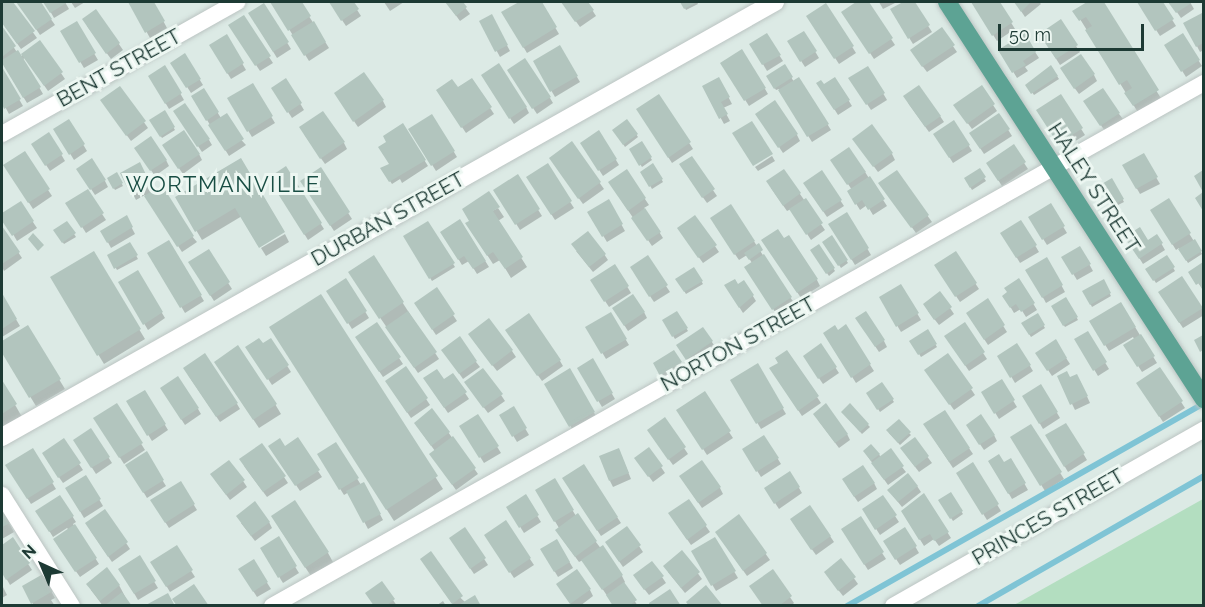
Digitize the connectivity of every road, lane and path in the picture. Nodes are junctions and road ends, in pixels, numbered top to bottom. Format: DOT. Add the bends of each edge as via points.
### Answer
graph roads {
  1 [pos="237,2"];
  2 [pos="775,2"];
  3 [pos="946,2"];
  4 [pos="1203,83"];
  5 [pos="2,134"];
  6 [pos="1054,167"];
  7 [pos="1201,396"];
  8 [pos="1203,429"];
  9 [pos="2,437"];
  10 [pos="2,495"];
  11 [pos="72,606"];
  12 [pos="272,606"];
  13 [pos="893,606"];
  1 -- 5 [label="street, BENT STREET"];
  2 -- 9 [label="street, DURBAN STREET"];
  3 -- 6 [label="main road, HALEY STREET"];
  4 -- 6 [label="street, NORTON STREET"];
  6 -- 7 [label="main road, HALEY STREET"];
  6 -- 12 [label="street, NORTON STREET"];
  8 -- 13 [label="street, PRINCES STREET"];
  10 -- 11 [label="street"];
}
